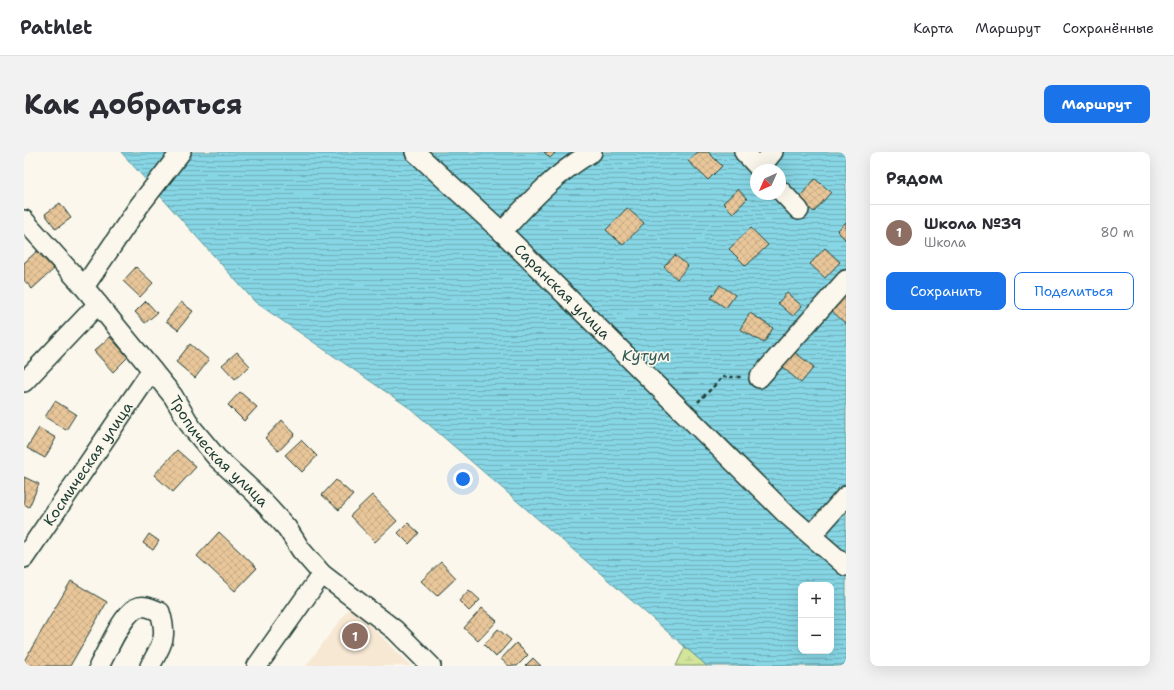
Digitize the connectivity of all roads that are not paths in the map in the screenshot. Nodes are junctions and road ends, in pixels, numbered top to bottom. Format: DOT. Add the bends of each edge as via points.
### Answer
graph roads {
  1 [pos="181,152"];
  2 [pos="415,152"];
  3 [pos="592,152"];
  4 [pos="744,152"];
  5 [pos="774,152"];
  6 [pos="755,164"];
  7 [pos="764,164"];
  8 [pos="786,196"];
  9 [pos="799,210"];
  10 [pos="24,220"];
  11 [pos="502,232"];
  12 [pos="846,280"];
  13 [pos="84,287"];
  14 [pos="98,304"];
  15 [pos="152,370"];
  16 [pos="759,378"];
  17 [pos="24,382"];
  18 [pos="846,496"];
  19 [pos="812,534"];
  20 [pos="24,558"];
  21 [pos="846,566"];
  22 [pos="322,574"];
  23 [pos="99,666"];
  24 [pos="150,666"];
  25 [pos="257,666"];
  26 [pos="431,666"];
  1 -- 13 [label="street" via="148,193"];
  2 -- 11 [label="street, Саранская улица"];
  3 -- 11 [label="street" via="554,177"];
  4 -- 6 [label="street"];
  5 -- 7 [label="street"];
  8 -- 9 [label="street"];
  10 -- 13 [label="street, Тропическая улица"];
  11 -- 19 [label="street, Саранская улица" via="684,415 784,512"];
  12 -- 16 [label="street"];
  13 -- 14 [label="street, Тропическая улица"];
  14 -- 15 [label="street, Тропическая улица"];
  14 -- 17 [label="street"];
  15 -- 20 [label="street, Космическая улица"];
  15 -- 22 [label="street, Тропическая улица" via="173,396 192,428 287,528 301,550"];
  18 -- 19 [label="street"];
  19 -- 21 [label="street, Саранская улица"];
  22 -- 25 [label="street"];
  22 -- 26 [label="street, Тропическая улица" via="395,630"];
  23 -- 24 [label="street" via="126,618 137,608 148,607 160,612 164,624 164,640"];
}
